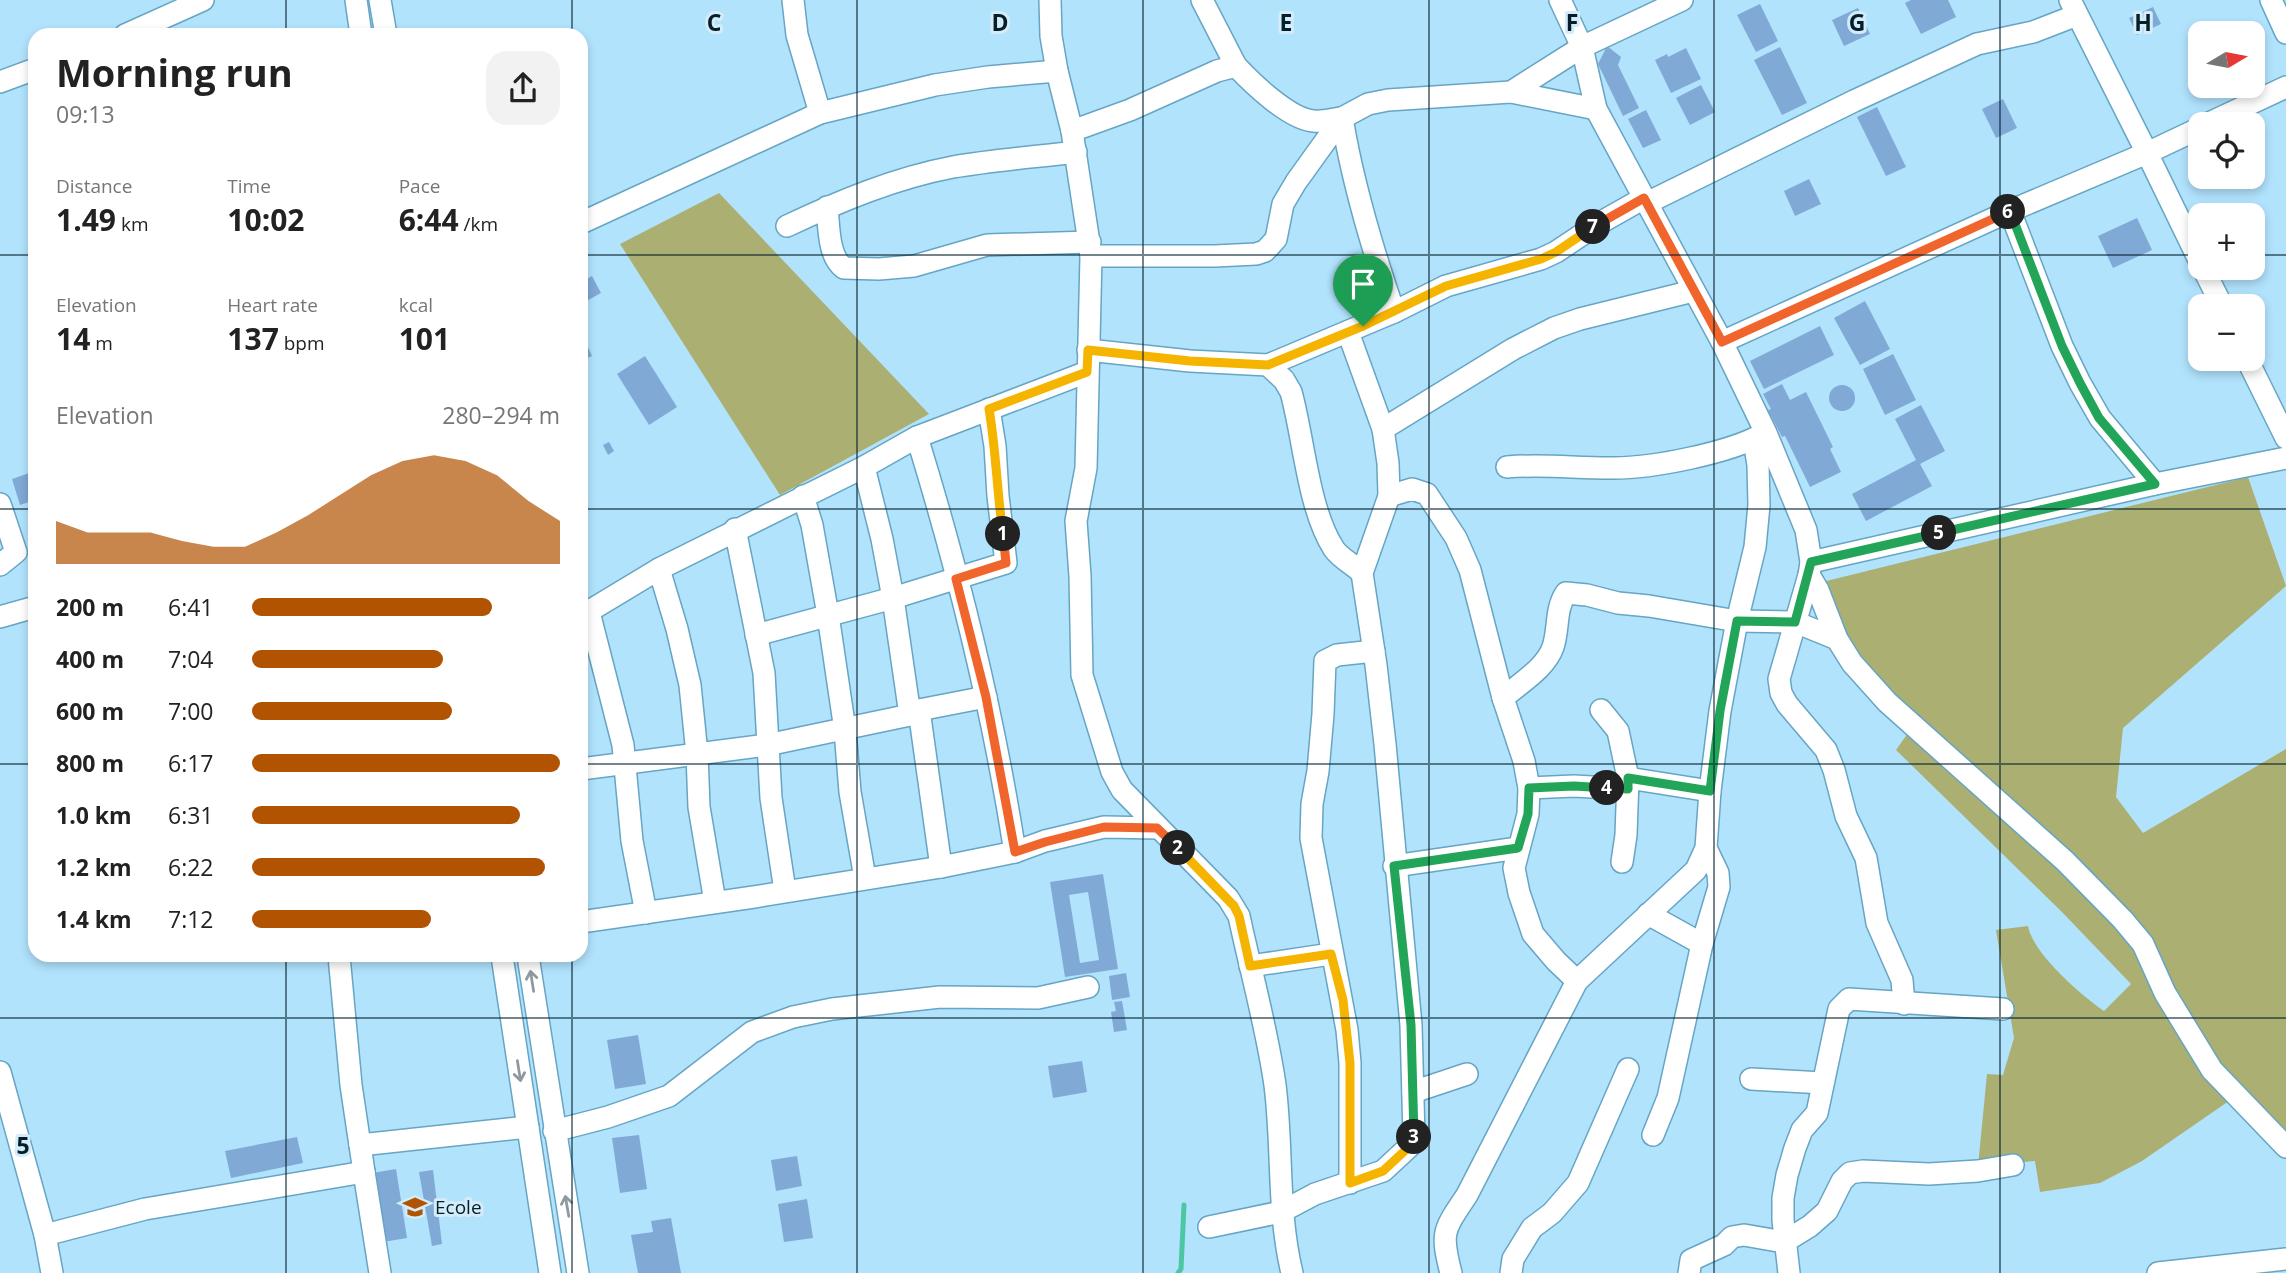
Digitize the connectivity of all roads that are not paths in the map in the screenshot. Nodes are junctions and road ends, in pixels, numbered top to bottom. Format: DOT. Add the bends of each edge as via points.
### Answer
graph roads {
  1 [pos="203,0"];
  2 [pos="356,0"];
  3 [pos="380,0"];
  4 [pos="793,0"];
  5 [pos="1051,0"];
  6 [pos="1202,0"];
  7 [pos="1560,0"];
  8 [pos="1682,0"];
  9 [pos="2271,0"];
  10 [pos="2073,8"];
  11 [pos="141,28"];
  12 [pos="360,28"];
  13 [pos="385,28"];
  14 [pos="2286,33"];
  15 [pos="1582,47"];
  16 [pos="1236,66"];
  17 [pos="1057,71"];
  18 [pos="28,72"];
  19 [pos="0,82"];
  20 [pos="2286,87"];
  21 [pos="1511,92"];
  22 [pos="1596,109"];
  23 [pos="2233,112"];
  24 [pos="820,113"];
  25 [pos="1342,118"];
  26 [pos="2188,134"];
  27 [pos="1074,142"];
  28 [pos="2147,153"];
  29 [pos="1646,200"];
  30 [pos="827,207"];
  31 [pos="2010,211"];
  32 [pos="588,220"];
  33 [pos="787,226"];
  34 [pos="2188,237"];
  35 [pos="1091,249"];
  36 [pos="1693,291"];
  37 [pos="1394,312"];
  38 [pos="1348,332"];
  39 [pos="1722,342"];
  40 [pos="1088,350"];
  41 [pos="1268,365"];
  42 [pos="2253,371"];
  43 [pos="1087,372"];
  44 [pos="989,409"];
  45 [pos="1383,429"];
  46 [pos="1760,436"];
  47 [pos="917,437"];
  48 [pos="2286,438"];
  49 [pos="2286,458"];
  50 [pos="864,467"];
  51 [pos="1507,467"];
  52 [pos="2155,484"];
  53 [pos="803,496"];
  54 [pos="1389,496"];
  55 [pos="0,504"];
  56 [pos="735,529"];
  57 [pos="0,565"];
  58 [pos="1810,568"];
  59 [pos="659,569"];
  60 [pos="1362,573"];
  61 [pos="956,579"];
  62 [pos="893,598"];
  63 [pos="28,609"];
  64 [pos="588,612"];
  65 [pos="828,615"];
  66 [pos="0,617"];
  67 [pos="588,621"];
  68 [pos="1737,621"];
  69 [pos="1795,622"];
  70 [pos="756,635"];
  71 [pos="1837,639"];
  72 [pos="1374,651"];
  73 [pos="986,697"];
  74 [pos="1503,698"];
  75 [pos="1601,710"];
  76 [pos="915,713"];
  77 [pos="845,730"];
  78 [pos="767,745"];
  79 [pos="697,754"];
  80 [pos="626,763"];
  81 [pos="588,768"];
  82 [pos="1628,784"];
  83 [pos="1529,788"];
  84 [pos="1710,791"];
  85 [pos="1157,828"];
  86 [pos="1518,848"];
  87 [pos="1706,848"];
  88 [pos="1015,852"];
  89 [pos="1622,862"];
  90 [pos="1394,866"];
  91 [pos="941,867"];
  92 [pos="865,878"];
  93 [pos="785,891"];
  94 [pos="715,902"];
  95 [pos="646,913"];
  96 [pos="1648,914"];
  97 [pos="588,921"];
  98 [pos="1702,944"];
  99 [pos="1331,954"];
  100 [pos="340,962"];
  101 [pos="503,962"];
  102 [pos="529,962"];
  103 [pos="1250,966"];
  104 [pos="1577,981"];
  105 [pos="1088,987"];
  106 [pos="1904,1004"];
  107 [pos="2003,1009"];
  108 [pos="1628,1069"];
  109 [pos="0,1072"];
  110 [pos="1467,1074"];
  111 [pos="1751,1079"];
  112 [pos="1823,1083"];
  113 [pos="1413,1092"];
  114 [pos="528,1127"];
  115 [pos="554,1130"];
  116 [pos="1653,1135"];
  117 [pos="360,1145"];
  118 [pos="2286,1146"];
  119 [pos="2013,1165"];
  120 [pos="364,1172"];
  121 [pos="1350,1183"];
  122 [pos="1281,1212"];
  123 [pos="1209,1227"];
  124 [pos="45,1235"];
  125 [pos="1784,1242"];
  126 [pos="2286,1259"];
  127 [pos="52,1273"];
  128 [pos="380,1273"];
  129 [pos="550,1273"];
  130 [pos="578,1273"];
  131 [pos="1292,1273"];
  132 [pos="1451,1273"];
  133 [pos="1511,1273"];
  134 [pos="1689,1273"];
  135 [pos="1789,1273"];
  136 [pos="2158,1273"];
  1 -- 11 [label="street"];
  2 -- 12 [label="street"];
  3 -- 13 [label="street"];
  4 -- 24 [label="street" via="797,35"];
  5 -- 17 [label="street"];
  6 -- 16 [label="street"];
  7 -- 15 [label="street"];
  8 -- 15 [label="street"];
  9 -- 14 [label="street"];
  10 -- 28 [label="street"];
  10 -- 29 [label="street" via="2033,32 1977,44"];
  15 -- 21 [label="street"];
  15 -- 22 [label="street"];
  16 -- 25 [label="street" via="1268,97 1304,118"];
  16 -- 27 [label="street" via="1130,110"];
  17 -- 24 [label="street" via="935,85"];
  17 -- 27 [label="street"];
  18 -- 19 [label="street"];
  20 -- 23 [label="street"];
  21 -- 22 [label="street"];
  21 -- 25 [label="street" via="1388,100 1368,104"];
  22 -- 29 [label="street"];
  24 -- 32 [label="street"];
  25 -- 35 [label="street" via="1283,204 1276,239 1265,251 1215,256"];
  25 -- 37 [label="street" via="1367,231"];
  26 -- 28 [label="street"];
  27 -- 30 [label="street" via="909,178"];
  27 -- 35 [label="street"];
  28 -- 31 [label="street"];
  28 -- 34 [label="street"];
  29 -- 36 [label="street"];
  29 -- 37 [label="street" via="1541,259 1446,286"];
  30 -- 33 [label="street"];
  30 -- 35 [label="street" via="834,256 844,268 914,266 987,245"];
  31 -- 39 [label="street"];
  31 -- 52 [label="street" via="2080,383 2099,418"];
  35 -- 40 [label="street"];
  36 -- 39 [label="street"];
  36 -- 45 [label="street" via="1554,328"];
  37 -- 38 [label="street"];
  38 -- 41 [label="street"];
  38 -- 45 [label="street"];
  39 -- 46 [label="street"];
  40 -- 41 [label="street"];
  40 -- 43 [label="street"];
  41 -- 60 [label="street" via="1291,392 1325,533 1336,553"];
  42 -- 48 [label="street"];
  43 -- 44 [label="street"];
  43 -- 85 [label="street" via="1086,468 1076,521 1082,675 1112,772"];
  44 -- 47 [label="street"];
  44 -- 61 [label="street" via="1007,560"];
  45 -- 54 [label="street"];
  46 -- 51 [label="street" via="1703,455 1630,467"];
  46 -- 58 [label="street" via="1806,530"];
  46 -- 68 [label="street" via="1755,547"];
  47 -- 50 [label="street"];
  47 -- 61 [label="street"];
  49 -- 52 [label="street"];
  50 -- 53 [label="street"];
  50 -- 62 [label="street"];
  52 -- 58 [label="street"];
  53 -- 56 [label="street"];
  53 -- 65 [label="street"];
  54 -- 60 [label="street"];
  54 -- 74 [label="street" via="1412,489 1427,494 1456,538 1470,570"];
  55 -- 57 [label="street" via="16,552"];
  56 -- 59 [label="street"];
  56 -- 70 [label="street"];
  58 -- 69 [label="street"];
  58 -- 71 [label="street"];
  59 -- 64 [label="street"];
  59 -- 79 [label="street" via="690,685"];
  60 -- 72 [label="street"];
  61 -- 62 [label="street"];
  61 -- 73 [label="street"];
  62 -- 65 [label="street"];
  62 -- 76 [label="street"];
  63 -- 66 [label="street"];
  65 -- 70 [label="street"];
  65 -- 77 [label="street"];
  67 -- 80 [label="street" via="600,649"];
  68 -- 69 [label="street"];
  68 -- 74 [label="street" via="1566,593 1552,650"];
  68 -- 84 [label="street"];
  69 -- 71 [label="street"];
  69 -- 106 [label="street" via="1779,679 1781,693 1826,750 1834,770 1846,816 1866,858 1877,923 1902,980"];
  70 -- 78 [label="street" via="764,673"];
  71 -- 118 [label="street" via="1887,702 2065,861 2123,920 2143,944 2165,993 2212,1070"];
  72 -- 90 [label="street"];
  72 -- 99 [label="street" via="1330,657 1323,671 1311,838"];
  73 -- 76 [label="street"];
  73 -- 88 [label="street"];
  74 -- 83 [label="street"];
  75 -- 82 [label="street" via="1618,732"];
  76 -- 77 [label="street"];
  76 -- 91 [label="street"];
  77 -- 78 [label="street"];
  77 -- 92 [label="street"];
  78 -- 79 [label="street"];
  78 -- 93 [label="street"];
  79 -- 80 [label="street"];
  79 -- 94 [label="street" via="699,807"];
  80 -- 81 [label="street"];
  80 -- 95 [label="street" via="632,841"];
  82 -- 83 [label="street"];
  82 -- 84 [label="street"];
  82 -- 89 [label="street"];
  83 -- 86 [label="street" via="1528,814"];
  84 -- 87 [label="street"];
  85 -- 88 [label="street" via="1104,827"];
  85 -- 103 [label="street" via="1234,906"];
  86 -- 90 [label="street"];
  86 -- 104 [label="street" via="1514,869 1533,934"];
  87 -- 96 [label="street" via="1696,870"];
  87 -- 98 [label="street" via="1719,887"];
  88 -- 91 [label="street"];
  90 -- 113 [label="street" via="1411,1025"];
  91 -- 92 [label="street"];
  92 -- 93 [label="street"];
  93 -- 94 [label="street"];
  94 -- 95 [label="street"];
  95 -- 97 [label="street"];
  96 -- 98 [label="street"];
  96 -- 104 [label="street"];
  98 -- 116 [label="street" via="1668,1098"];
  99 -- 103 [label="street"];
  99 -- 121 [label="street" via="1343,1000 1350,1063"];
  100 -- 117 [label="street"];
  101 -- 114 [label="street, one-way"];
  115 -- 102 [label="street, one-way"];
  103 -- 122 [label="street" via="1275,1086"];
  104 -- 132 [label="street" via="1448,1224 1443,1245"];
  105 -- 115 [label="street" via="1038,998 940,997 793,1017 752,1032 669,1096"];
  106 -- 107 [label="street"];
  106 -- 112 [label="street" via="1849,999 1842,1003"];
  108 -- 133 [label="street" via="1578,1183 1532,1228 1513,1259"];
  109 -- 124 [label="street"];
  110 -- 113 [label="street"];
  111 -- 112 [label="street"];
  112 -- 125 [label="street" via="1817,1113 1802,1130 1787,1174"];
  113 -- 121 [label="street" via="1411,1145 1383,1171"];
  114 -- 117 [label="street"];
  114 -- 129 [label="street"];
  130 -- 115 [label="street, one-way"];
  117 -- 120 [label="street"];
  119 -- 125 [label="street" via="1929,1174 1850,1173 1827,1211"];
  120 -- 124 [label="street" via="145,1209"];
  120 -- 128 [label="street"];
  121 -- 122 [label="street" via="1314,1194"];
  122 -- 123 [label="street"];
  122 -- 131 [label="street"];
  124 -- 127 [label="street"];
  125 -- 134 [label="street" via="1732,1237 1691,1260"];
  125 -- 135 [label="street"];
  126 -- 136 [label="street"];
}
